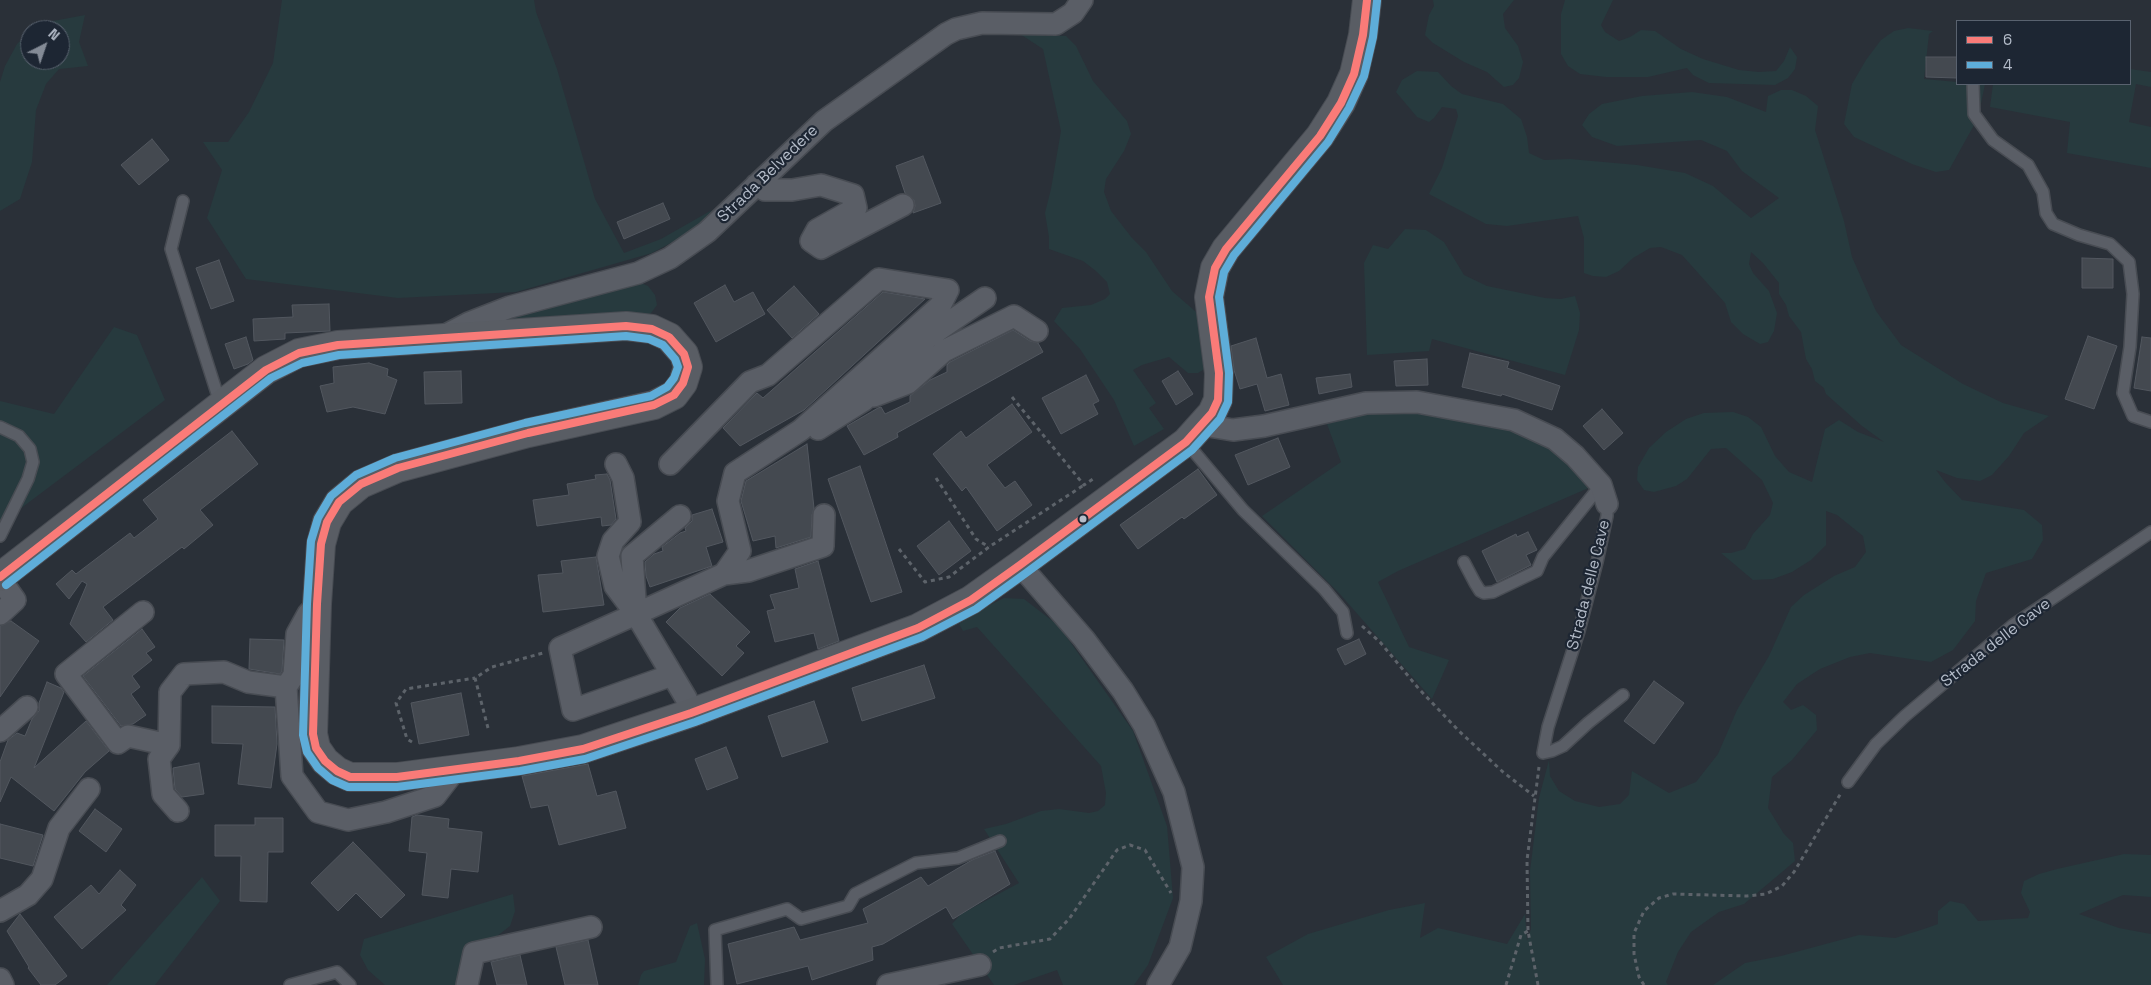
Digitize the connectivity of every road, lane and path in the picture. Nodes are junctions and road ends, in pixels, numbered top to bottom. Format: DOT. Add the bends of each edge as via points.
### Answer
graph roads {
  1 [pos="1082,0"];
  2 [pos="1367,0"];
  3 [pos="1973,85"];
  4 [pos="756,185"];
  5 [pos="184,201"];
  6 [pos="904,205"];
  7 [pos="985,298"];
  8 [pos="1037,331"];
  9 [pos="438,338"];
  10 [pos="1012,397"];
  11 [pos="864,400"];
  12 [pos="221,406"];
  13 [pos="2151,422"];
  14 [pos="0,427"];
  15 [pos="801,430"];
  16 [pos="1194,433"];
  17 [pos="616,464"];
  18 [pos="670,464"];
  19 [pos="1101,475"];
  20 [pos="936,478"];
  21 [pos="1084,485"];
  22 [pos="1604,494"];
  23 [pos="824,515"];
  24 [pos="680,516"];
  25 [pos="2151,532"];
  26 [pos="0,536"];
  27 [pos="989,547"];
  28 [pos="899,549"];
  29 [pos="1464,562"];
  30 [pos="1020,565"];
  31 [pos="724,574"];
  32 [pos="0,578"];
  33 [pos="316,604"];
  34 [pos="142,612"];
  35 [pos="1343,612"];
  36 [pos="0,614"];
  37 [pos="636,614"];
  38 [pos="1347,633"];
  39 [pos="560,648"];
  40 [pos="672,675"];
  41 [pos="475,678"];
  42 [pos="286,687"];
  43 [pos="1623,696"];
  44 [pos="27,707"];
  45 [pos="691,713"];
  46 [pos="488,728"];
  47 [pos="0,731"];
  48 [pos="412,742"];
  49 [pos="169,745"];
  50 [pos="1542,752"];
  51 [pos="455,770"];
  52 [pos="1848,782"];
  53 [pos="89,789"];
  54 [pos="1534,796"];
  55 [pos="178,812"];
  56 [pos="1000,841"];
  57 [pos="1189,910"];
  58 [pos="0,911"];
  59 [pos="591,927"];
  60 [pos="1528,931"];
  61 [pos="980,965"];
  62 [pos="0,979"];
  63 [pos="3,985"];
  64 [pos="290,985"];
  65 [pos="350,985"];
  66 [pos="467,985"];
  67 [pos="717,985"];
  68 [pos="888,985"];
  69 [pos="1158,985"];
  70 [pos="1506,985"];
  71 [pos="1538,985"];
  72 [pos="1644,985"];
  1 -- 4 [label="street, Strada Belvedere" via="1073,13 1056,24 1001,22 956,29 841,108"];
  2 -- 16 [label="main road" via="1354,74 1341,103 1320,136 1226,248 1215,268 1209,296 1219,373 1218,400"];
  3 -- 13 [label="lane" via="1974,114 1993,140 2028,165 2043,192 2046,213 2053,224 2110,244 2129,262 2133,294 2123,393 2133,416"];
  4 -- 6 [label="street" via="765,190 821,185 853,195 856,208 817,230 811,241 821,248"];
  4 -- 9 [label="street, Strada Belvedere" via="693,243 654,266 510,306"];
  5 -- 12 [label="lane" via="171,249"];
  7 -- 11 [label="street" via="928,338"];
  8 -- 11 [label="street" via="1014,316 944,350 908,383"];
  9 -- 12 [label="main road" via="338,345 299,353 266,370"];
  9 -- 33 [label="main road" via="626,326 652,329 669,337 684,354 688,367 683,383 674,395 654,405 528,433 398,468 361,484 339,502 327,522 321,544"];
  10 -- 21 [label="path"];
  11 -- 15 [label="street" via="815,431"];
  12 -- 32 [label="main road"];
  14 -- 26 [label="lane" via="19,436 30,449 32,462 28,479"];
  15 -- 18 [label="street" via="940,306 948,290 879,279 768,375 750,382"];
  15 -- 31 [label="street" via="735,473 728,501 740,551"];
  16 -- 22 [label="street" via="1264,426 1366,403 1417,402 1514,420 1555,440 1575,456"];
  16 -- 30 [label="main road"];
  16 -- 35 [label="lane" via="1243,510 1324,589"];
  17 -- 37 [label="street" via="623,478 630,522 613,541 608,556 615,586"];
  19 -- 21 [label="path"];
  20 -- 27 [label="path" via="976,539"];
  21 -- 27 [label="path"];
  22 -- 29 [label="lane" via="1543,557 1537,570 1493,592 1480,591"];
  22 -- 50 [label="lane, Strada delle Cave" via="1607,516 1580,632"];
  23 -- 31 [label="street" via="823,546 748,571"];
  24 -- 37 [label="street" via="632,556"];
  25 -- 52 [label="lane, Strada delle Cave" via="2013,625 1905,716 1876,744"];
  27 -- 28 [label="path" via="949,577 925,582"];
  30 -- 45 [label="main road" via="972,600 918,628"];
  30 -- 57 [label="street" via="1084,639 1144,725 1174,792 1185,830 1193,867"];
  31 -- 37 [label="street"];
  32 -- 36 [label="street" via="15,600"];
  33 -- 42 [label="street" via="297,634 294,675"];
  33 -- 51 [label="main road" via="313,734 316,748 325,760 350,777 397,777"];
  34 -- 49 [label="street" via="66,674 118,744 128,736"];
  35 -- 38 [label="lane"];
  35 -- 54 [label="path" via="1380,642 1419,689 1473,745"];
  37 -- 39 [label="street"];
  37 -- 40 [label="street"];
  39 -- 40 [label="street" via="573,710"];
  39 -- 41 [label="path" via="492,667"];
  40 -- 45 [label="street"];
  41 -- 46 [label="path"];
  41 -- 48 [label="path" via="406,689 396,703 407,739"];
  42 -- 49 [label="street" via="248,682 224,672 184,674 170,692"];
  42 -- 51 [label="street" via="292,776 318,812 348,820 386,812 435,796"];
  43 -- 50 [label="lane" via="1563,746"];
  44 -- 47 [label="street"];
  45 -- 51 [label="main road" via="583,749"];
  49 -- 55 [label="street" via="159,759 163,794"];
  50 -- 54 [label="path"];
  52 -- 72 [label="path" via="1794,872 1782,886 1766,894 1747,896 1673,894 1660,898 1644,911 1634,933 1634,954"];
  53 -- 58 [label="street" via="59,828 42,879 28,895"];
  54 -- 60 [label="path" via="1527,860"];
  56 -- 67 [label="lane" via="958,858 916,863 855,894 848,906 801,919 787,909 715,930"];
  57 -- 61 [label="path" via="1167,889 1145,850 1130,845 1118,850 1069,919 1050,939 999,948"];
  57 -- 69 [label="street" via="1180,947"];
  59 -- 66 [label="street" via="474,954"];
  60 -- 70 [label="path" via="1520,935"];
  60 -- 71 [label="path"];
  61 -- 68 [label="street"];
  62 -- 63 [label="street"];
  64 -- 65 [label="lane" via="337,972"];
}
